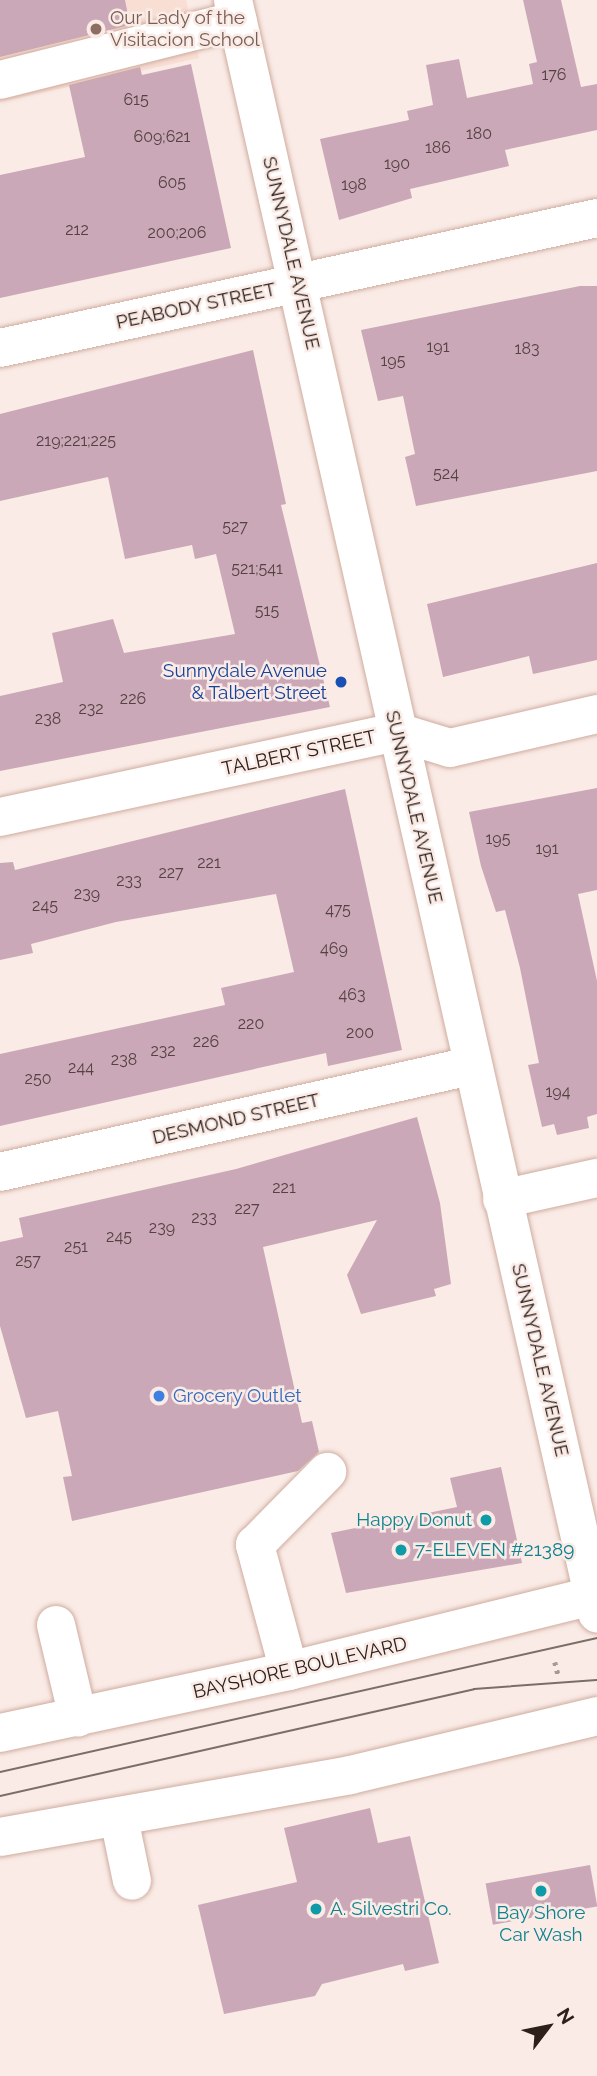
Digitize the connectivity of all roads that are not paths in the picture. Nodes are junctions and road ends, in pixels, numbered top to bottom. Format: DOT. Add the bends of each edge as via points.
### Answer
graph roads {
  1 [pos="236,10"];
  2 [pos="0,80"];
  3 [pos="597,218"];
  4 [pos="298,284"];
  5 [pos="0,348"];
  6 [pos="597,714"];
  7 [pos="397,732"];
  8 [pos="0,817"];
  9 [pos="472,1066"];
  10 [pos="0,1172"];
  11 [pos="597,1178"];
  12 [pos="502,1199"];
  13 [pos="327,1472"];
  14 [pos="586,1508"];
  15 [pos="596,1601"];
  16 [pos="56,1625"];
  17 [pos="289,1671"];
  18 [pos="597,1716"];
  19 [pos="78,1717"];
  20 [pos="0,1733"];
  21 [pos="119,1818"];
  22 [pos="0,1837"];
  23 [pos="132,1881"];
  1 -- 2 [label="street"];
  1 -- 4 [label="street, SUNNYDALE AVENUE"];
  3 -- 4 [label="street, PEABODY STREET"];
  4 -- 5 [label="street, PEABODY STREET"];
  4 -- 7 [label="street, SUNNYDALE AVENUE"];
  6 -- 7 [label="street, TALBERT STREET" via="450,748"];
  7 -- 8 [label="street, TALBERT STREET"];
  7 -- 9 [label="street, SUNNYDALE AVENUE"];
  9 -- 10 [label="street, DESMOND STREET"];
  9 -- 12 [label="street, SUNNYDALE AVENUE"];
  11 -- 12 [label="street"];
  12 -- 14 [label="street, SUNNYDALE AVENUE"];
  13 -- 17 [label="street" via="255,1545"];
  14 -- 15 [label="street, SUNNYDALE AVENUE"];
  15 -- 17 [label="street, BAYSHORE BOULEVARD"];
  16 -- 19 [label="street"];
  17 -- 19 [label="street, BAYSHORE BOULEVARD"];
  18 -- 21 [label="street" via="350,1775"];
  19 -- 20 [label="street, BAYSHORE BOULEVARD"];
  21 -- 22 [label="street"];
  21 -- 23 [label="street"];
}
